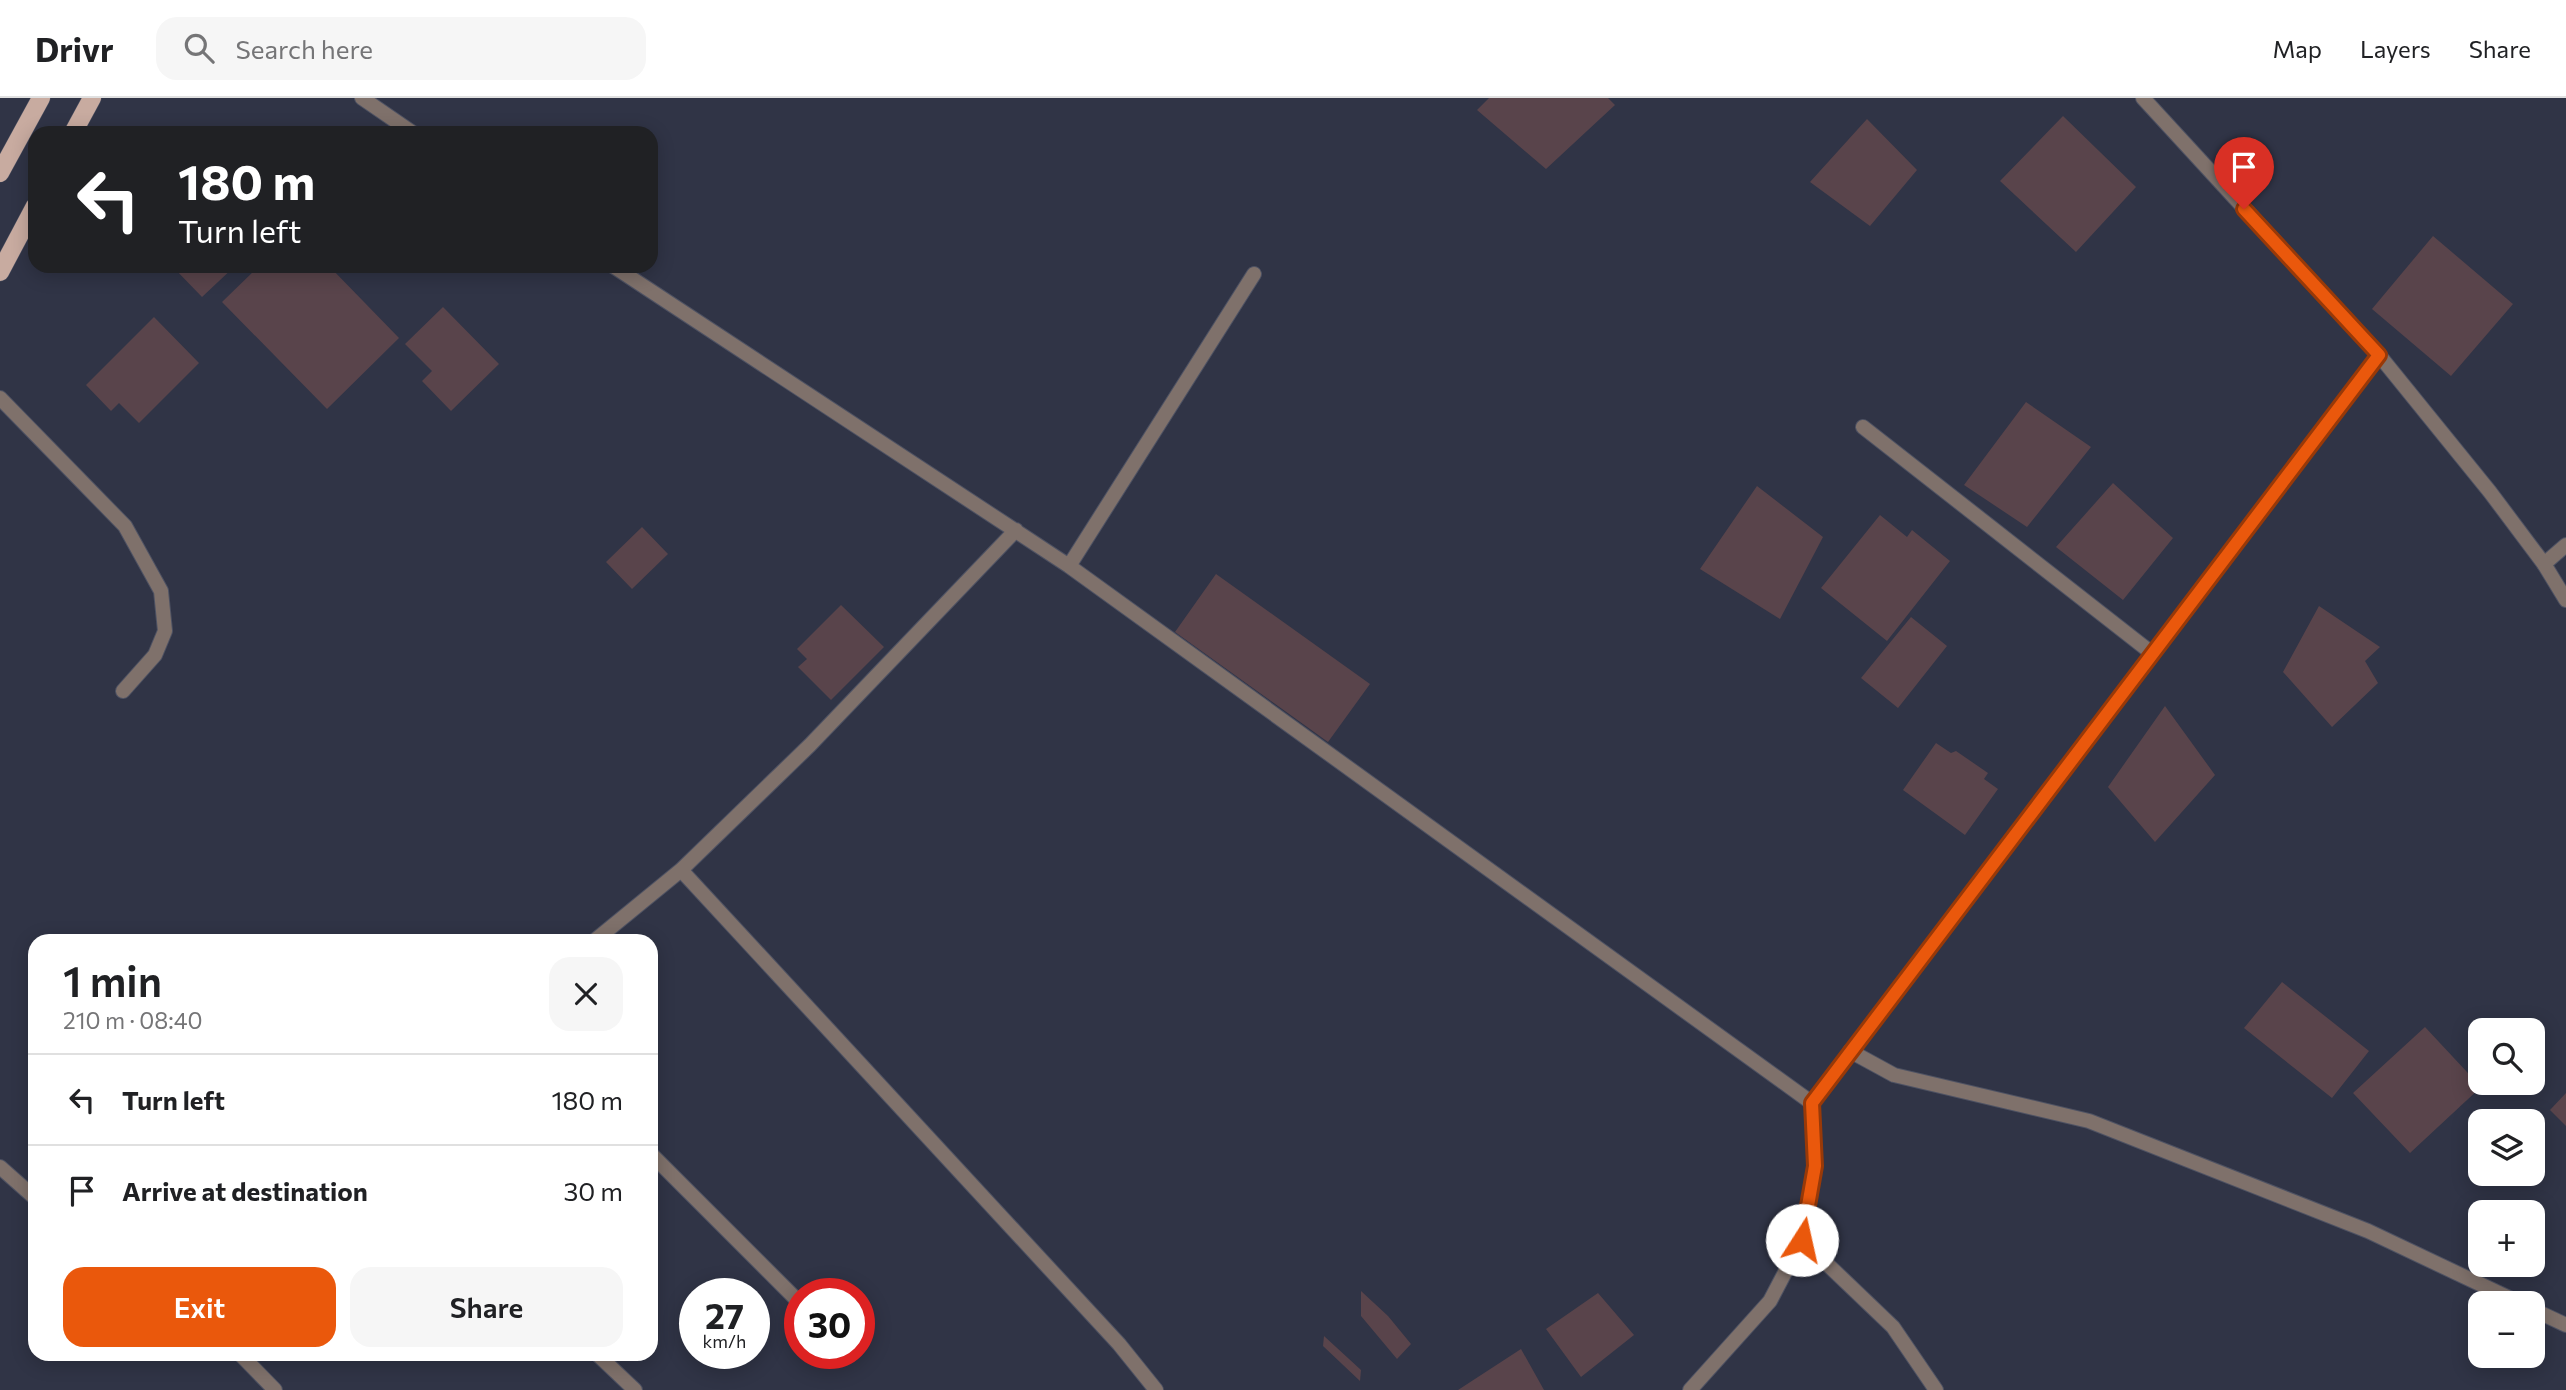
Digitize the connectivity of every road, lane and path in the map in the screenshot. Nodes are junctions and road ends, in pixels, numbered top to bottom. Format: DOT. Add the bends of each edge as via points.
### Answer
graph roads {
  1 [pos="41,98"];
  2 [pos="92,98"];
  3 [pos="362,98"];
  4 [pos="2143,98"];
  5 [pos="77,126"];
  6 [pos="403,126"];
  7 [pos="0,173"];
  8 [pos="28,219"];
  9 [pos="0,272"];
  10 [pos="623,273"];
  11 [pos="1254,274"];
  12 [pos="2379,355"];
  13 [pos="0,398"];
  14 [pos="1863,427"];
  15 [pos="1016,530"];
  16 [pos="2566,545"];
  17 [pos="2544,564"];
  18 [pos="1069,566"];
  19 [pos="2566,600"];
  20 [pos="2153,654"];
  21 [pos="123,691"];
  22 [pos="681,870"];
  23 [pos="603,934"];
  24 [pos="1850,1051"];
  25 [pos="1812,1103"];
  26 [pos="658,1161"];
  27 [pos="0,1167"];
  28 [pos="28,1192"];
  29 [pos="1802,1240"];
  30 [pos="784,1287"];
  31 [pos="2495,1291"];
  32 [pos="2545,1315"];
  33 [pos="2566,1325"];
  34 [pos="247,1361"];
  35 [pos="604,1361"];
  36 [pos="275,1390"];
  37 [pos="635,1390"];
  38 [pos="1156,1390"];
  39 [pos="1690,1390"];
  40 [pos="1936,1390"];
  1 -- 7 [label="main road"];
  2 -- 5 [label="main road"];
  3 -- 6 [label="street"];
  4 -- 12 [label="street"];
  8 -- 9 [label="main road"];
  10 -- 15 [label="street"];
  11 -- 18 [label="street"];
  12 -- 17 [label="street"];
  12 -- 20 [label="street"];
  13 -- 21 [label="street" via="125,526 162,591 165,631 155,655"];
  14 -- 20 [label="street"];
  15 -- 18 [label="street"];
  15 -- 22 [label="street" via="810,745"];
  16 -- 17 [label="street"];
  17 -- 19 [label="street"];
  18 -- 25 [label="street"];
  20 -- 24 [label="street"];
  22 -- 23 [label="street"];
  22 -- 38 [label="street" via="1119,1344"];
  24 -- 25 [label="street"];
  24 -- 31 [label="street" via="1894,1075 2089,1121 2368,1231"];
  25 -- 29 [label="street" via="1815,1166"];
  26 -- 30 [label="street"];
  27 -- 28 [label="street"];
  29 -- 39 [label="street" via="1770,1301"];
  29 -- 40 [label="street" via="1893,1327"];
  32 -- 33 [label="street"];
  34 -- 36 [label="street"];
  35 -- 37 [label="street"];
}
